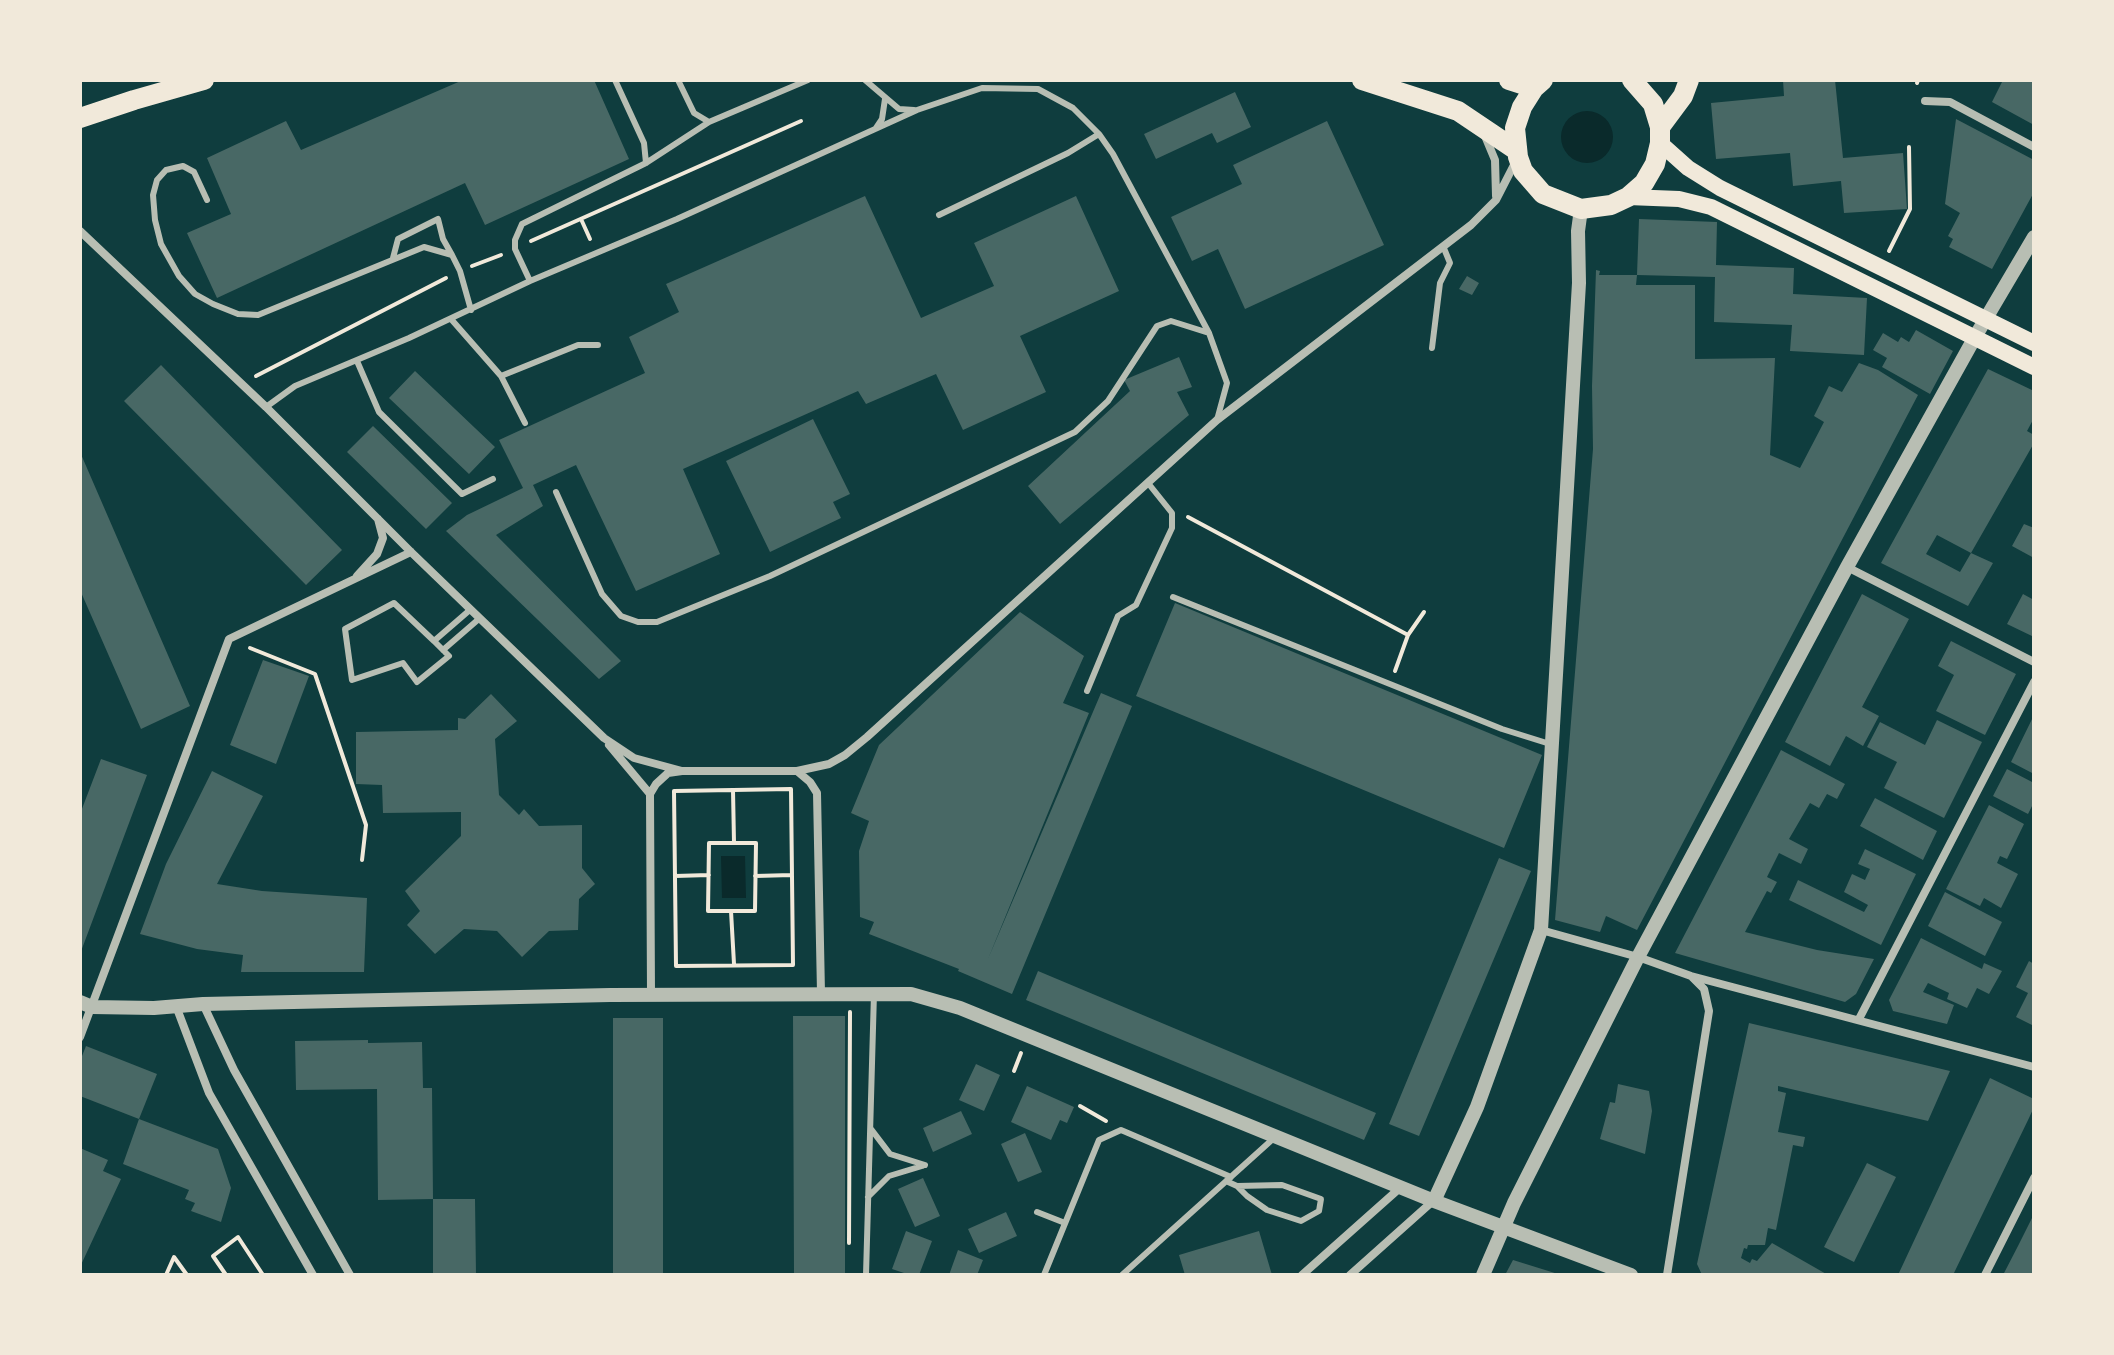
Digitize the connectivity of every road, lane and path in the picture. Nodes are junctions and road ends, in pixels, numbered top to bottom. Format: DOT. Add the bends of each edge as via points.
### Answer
graph roads {
  1 [pos="615,80"];
  2 [pos="678,80"];
  3 [pos="808,80"];
  4 [pos="865,80"];
  5 [pos="1362,80"];
  6 [pos="1509,80"];
  7 [pos="1632,80"];
  8 [pos="1689,80"];
  9 [pos="200,81"];
  10 [pos="1538,84"];
  11 [pos="885,99"];
  12 [pos="1925,101"];
  13 [pos="917,110"];
  14 [pos="80,118"];
  15 [pos="709,122"];
  16 [pos="1480,124"];
  17 [pos="873,131"];
  18 [pos="1099,134"];
  19 [pos="1660,135"];
  20 [pos="1909,147"];
  21 [pos="2034,147"];
  22 [pos="1517,153"];
  23 [pos="646,163"];
  24 [pos="1628,197"];
  25 [pos="207,200"];
  26 [pos="1496,200"];
  27 [pos="1581,209"];
  28 [pos="939,215"];
  29 [pos="581,219"];
  30 [pos="80,231"];
  31 [pos="2034,237"];
  32 [pos="590,239"];
  33 [pos="1443,246"];
  34 [pos="452,255"];
  35 [pos="1887,255"];
  36 [pos="393,258"];
  37 [pos="530,281"];
  38 [pos="471,310"];
  39 [pos="451,319"];
  40 [pos="1986,320"];
  41 [pos="1209,333"];
  42 [pos="1975,337"];
  43 [pos="2034,343"];
  44 [pos="598,345"];
  45 [pos="1432,348"];
  46 [pos="357,361"];
  47 [pos="2034,367"];
  48 [pos="501,376"];
  49 [pos="266,407"];
  50 [pos="1217,420"];
  51 [pos="525,423"];
  52 [pos="493,479"];
  53 [pos="1148,483"];
  54 [pos="556,492"];
  55 [pos="1172,513"];
  56 [pos="378,519"];
  57 [pos="411,552"];
  58 [pos="1847,567"];
  59 [pos="354,580"];
  60 [pos="1173,597"];
  61 [pos="471,609"];
  62 [pos="1424,612"];
  63 [pos="480,618"];
  64 [pos="1408,635"];
  65 [pos="229,639"];
  66 [pos="434,641"];
  67 [pos="443,650"];
  68 [pos="2034,662"];
  69 [pos="1396,667"];
  70 [pos="2034,682"];
  71 [pos="1087,691"];
  72 [pos="604,738"];
  73 [pos="1551,745"];
  74 [pos="682,771"];
  75 [pos="797,771"];
  76 [pos="733,790"];
  77 [pos="650,794"];
  78 [pos="734,843"];
  79 [pos="362,860"];
  80 [pos="709,875"];
  81 [pos="792,875"];
  82 [pos="675,876"];
  83 [pos="755,876"];
  84 [pos="731,911"];
  85 [pos="1541,930"];
  86 [pos="1638,957"];
  87 [pos="734,965"];
  88 [pos="1691,976"];
  89 [pos="821,993"];
  90 [pos="874,993"];
  91 [pos="651,994"];
  92 [pos="86,1004"];
  93 [pos="203,1004"];
  94 [pos="176,1006"];
  95 [pos="850,1016"];
  96 [pos="1859,1019"];
  97 [pos="80,1037"];
  98 [pos="1021,1054"];
  99 [pos="2034,1067"];
  100 [pos="1014,1071"];
  101 [pos="1080,1106"];
  102 [pos="870,1127"];
  103 [pos="1121,1130"];
  104 [pos="1276,1136"];
  105 [pos="2034,1178"];
  106 [pos="1229,1179"];
  107 [pos="1237,1186"];
  108 [pos="1401,1186"];
  109 [pos="868,1197"];
  110 [pos="1434,1201"];
  111 [pos="1037,1212"];
  112 [pos="1065,1223"];
  113 [pos="1503,1226"];
  114 [pos="849,1245"];
  115 [pos="166,1275"];
  116 [pos="187,1275"];
  117 [pos="226,1275"];
  118 [pos="263,1275"];
  119 [pos="313,1275"];
  120 [pos="350,1275"];
  121 [pos="866,1275"];
  122 [pos="1044,1275"];
  123 [pos="1122,1275"];
  124 [pos="1302,1275"];
  125 [pos="1350,1275"];
  126 [pos="1483,1275"];
  127 [pos="1631,1275"];
  128 [pos="1667,1275"];
  129 [pos="1985,1275"];
  1 -- 23 [label="lane" via="644,143"];
  2 -- 15 [label="lane" via="694,113"];
  3 -- 15 [label="lane"];
  4 -- 11 [label="lane"];
  5 -- 16 [label="main road" via="1458,111"];
  6 -- 10 [label="main road"];
  7 -- 19 [label="main road" via="1653,104"];
  8 -- 19 [label="main road"];
  9 -- 14 [label="main road"];
  10 -- 22 [label="main road" via="1518,117"];
  11 -- 13 [label="lane" via="899,109"];
  11 -- 17 [label="lane" via="882,119"];
  12 -- 21 [label="street" via="1950,102"];
  13 -- 17 [label="lane"];
  13 -- 18 [label="lane" via="982,88 1038,89 1073,108"];
  15 -- 23 [label="lane"];
  16 -- 22 [label="main road"];
  16 -- 26 [label="street" via="1495,160"];
  17 -- 37 [label="lane"];
  18 -- 28 [label="lane"];
  18 -- 41 [label="lane"];
  19 -- 24 [label="main road" via="1655,164"];
  19 -- 40 [label="main road" via="1688,168 1720,188"];
  20 -- 35 [label="path" via="1910,209"];
  22 -- 26 [label="street"];
  22 -- 27 [label="main road" via="1523,171 1543,194"];
  23 -- 37 [label="lane" via="522,224 515,249"];
  24 -- 27 [label="main road"];
  24 -- 42 [label="main road" via="1679,199 1711,207"];
  25 -- 36 [label="lane" via="194,172 183,166 166,170 153,195 161,244 195,294 238,314 279,308"];
  26 -- 33 [label="street"];
  27 -- 73 [label="street"];
  29 -- 32 [label="path"];
  30 -- 49 [label="street"];
  31 -- 40 [label="street"];
  33 -- 45 [label="lane" via="1450,263 1440,283"];
  33 -- 50 [label="street"];
  34 -- 36 [label="lane" via="424,247"];
  34 -- 36 [label="lane" via="438,219 398,239"];
  34 -- 38 [label="lane"];
  37 -- 38 [label="lane"];
  38 -- 39 [label="lane"];
  39 -- 46 [label="lane"];
  39 -- 48 [label="lane"];
  40 -- 42 [label="street"];
  40 -- 43 [label="main road"];
  41 -- 50 [label="lane" via="1227,383"];
  41 -- 54 [label="lane" via="1171,321 1157,326 1108,401 1075,432 770,576 657,622 621,616 602,594"];
  42 -- 47 [label="main road"];
  42 -- 58 [label="street"];
  44 -- 48 [label="lane" via="578,345"];
  46 -- 49 [label="lane" via="295,386"];
  46 -- 52 [label="lane" via="379,412 462,494"];
  48 -- 51 [label="lane"];
  49 -- 56 [label="street"];
  50 -- 53 [label="street"];
  53 -- 55 [label="lane"];
  53 -- 75 [label="street" via="867,737 829,764"];
  55 -- 64 [label="path"];
  55 -- 71 [label="lane" via="1172,528 1136,605 1118,616"];
  56 -- 57 [label="street"];
  56 -- 59 [label="street" via="383,538 377,554"];
  57 -- 59 [label="street"];
  57 -- 61 [label="street"];
  58 -- 68 [label="street"];
  58 -- 86 [label="street"];
  59 -- 65 [label="street"];
  60 -- 73 [label="lane"];
  61 -- 63 [label="street"];
  61 -- 66 [label="lane"];
  62 -- 64 [label="path"];
  63 -- 67 [label="lane"];
  63 -- 72 [label="street"];
  64 -- 69 [label="path"];
  65 -- 79 [label="path" via="315,674 366,825"];
  65 -- 92 [label="street"];
  66 -- 67 [label="lane"];
  66 -- 67 [label="lane" via="394,603 345,629 352,680 403,663 417,682 449,656"];
  70 -- 96 [label="street"];
  72 -- 74 [label="street" via="634,758"];
  72 -- 77 [label="street"];
  73 -- 85 [label="street"];
  74 -- 75 [label="street"];
  74 -- 77 [label="street" via="668,773"];
  75 -- 89 [label="street" via="817,793"];
  76 -- 78 [label="path"];
  76 -- 81 [label="path" via="791,789"];
  76 -- 82 [label="path" via="674,791"];
  77 -- 91 [label="street"];
  78 -- 80 [label="path" via="709,843"];
  78 -- 83 [label="path" via="756,843"];
  80 -- 82 [label="path"];
  80 -- 84 [label="path" via="708,911"];
  81 -- 83 [label="path"];
  81 -- 87 [label="path" via="793,965"];
  82 -- 87 [label="path" via="676,966"];
  83 -- 84 [label="path" via="755,911"];
  84 -- 87 [label="path"];
  85 -- 86 [label="street"];
  85 -- 110 [label="street" via="1477,1107"];
  86 -- 88 [label="street"];
  86 -- 113 [label="street"];
  88 -- 96 [label="street"];
  88 -- 128 [label="street" via="1704,989 1709,1011"];
  89 -- 90 [label="street"];
  89 -- 91 [label="street"];
  90 -- 102 [label="lane"];
  90 -- 104 [label="street" via="911,994 960,1008"];
  91 -- 93 [label="street"];
  92 -- 94 [label="street"];
  92 -- 97 [label="street"];
  93 -- 94 [label="street"];
  93 -- 120 [label="street" via="234,1070"];
  94 -- 119 [label="street" via="209,1093"];
  95 -- 114 [label="path"];
  96 -- 99 [label="street"];
  98 -- 100 [label="path"];
  101 -- 103 [label="path"];
  102 -- 109 [label="lane"];
  102 -- 109 [label="lane" via="890,1154 925,1165 889,1176"];
  103 -- 106 [label="lane"];
  103 -- 112 [label="lane" via="1099,1140"];
  104 -- 106 [label="lane"];
  104 -- 108 [label="street"];
  105 -- 129 [label="street"];
  106 -- 107 [label="lane"];
  106 -- 123 [label="lane"];
  107 -- 107 [label="lane" via="1267,1210 1301,1221 1319,1211 1321,1199 1282,1185"];
  108 -- 110 [label="street"];
  108 -- 124 [label="street"];
  109 -- 121 [label="lane"];
  110 -- 113 [label="street"];
  110 -- 125 [label="street"];
  111 -- 112 [label="lane"];
  112 -- 122 [label="lane"];
  113 -- 126 [label="street"];
  113 -- 127 [label="street"];
  115 -- 116 [label="path" via="174,1257"];
  117 -- 118 [label="path" via="213,1256 238,1237"];
}
